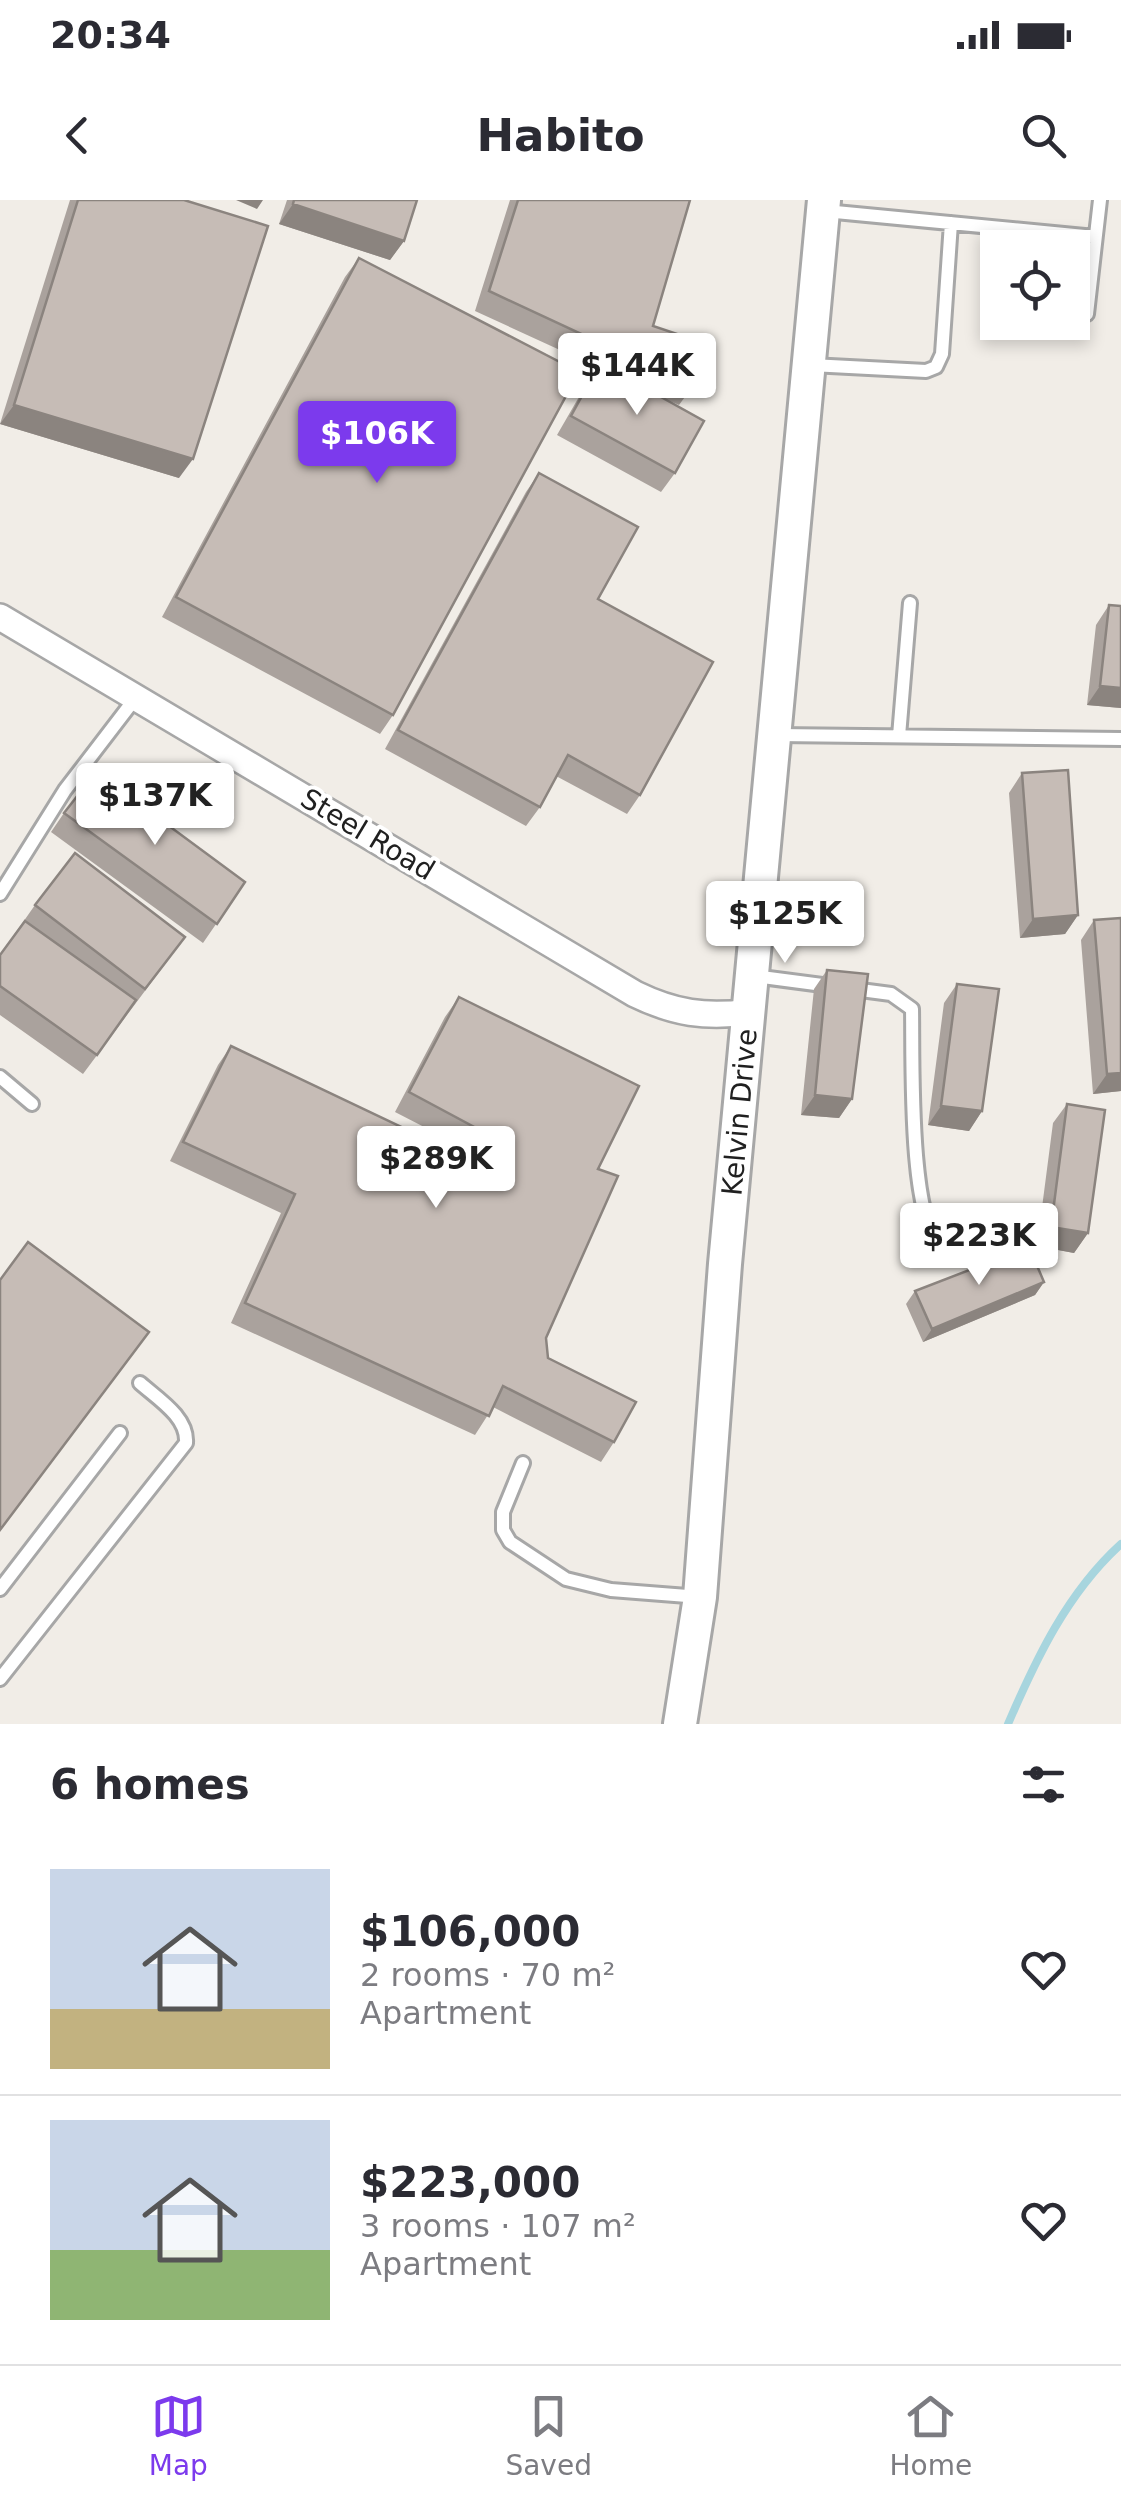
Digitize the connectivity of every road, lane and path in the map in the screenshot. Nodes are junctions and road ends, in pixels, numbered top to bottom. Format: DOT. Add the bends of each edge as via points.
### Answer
graph roads {
  1 [pos="1100,200"];
  2 [pos="823,205"];
  3 [pos="951,223"];
  4 [pos="1094,238"];
  5 [pos="1090,289"];
  6 [pos="808,365"];
  7 [pos="910,603"];
  8 [pos="0,617"];
  9 [pos="138,696"];
  10 [pos="774,735"];
  11 [pos="900,736"];
  12 [pos="1121,739"];
  13 [pos="0,894"];
  14 [pos="752,976"];
  15 [pos="748,1012"];
  16 [pos="0,1077"];
  17 [pos="32,1104"];
  18 [pos="1032,1254"];
  19 [pos="140,1383"];
  20 [pos="120,1433"];
  21 [pos="523,1462"];
  22 [pos="0,1589"];
  23 [pos="700,1597"];
  24 [pos="0,1679"];
  25 [pos="680,1724"];
  1 -- 4 [label="lane"];
  2 -- 3 [label="lane"];
  2 -- 6 [label="street, Kelvin Drive"];
  3 -- 4 [label="lane"];
  3 -- 6 [label="lane" via="936,367"];
  4 -- 5 [label="lane"];
  6 -- 10 [label="street, Kelvin Drive"];
  7 -- 11 [label="lane"];
  8 -- 9 [label="street, Steel Road"];
  9 -- 13 [label="lane" via="65,790"];
  9 -- 15 [label="street, Steel Road" via="636,994 684,1013"];
  10 -- 11 [label="lane"];
  10 -- 14 [label="street, Kelvin Drive"];
  11 -- 12 [label="lane"];
  14 -- 15 [label="street, Kelvin Drive"];
  14 -- 18 [label="lane" via="891,994 912,1009 916,1156 931,1236 945,1246"];
  15 -- 23 [label="street, Kelvin Drive"];
  16 -- 17 [label="lane"];
  19 -- 24 [label="lane" via="183,1422 186,1443"];
  20 -- 22 [label="lane"];
  21 -- 23 [label="lane" via="503,1512 510,1542 566,1578 611,1590"];
  23 -- 25 [label="street, Kelvin Drive"];
}
